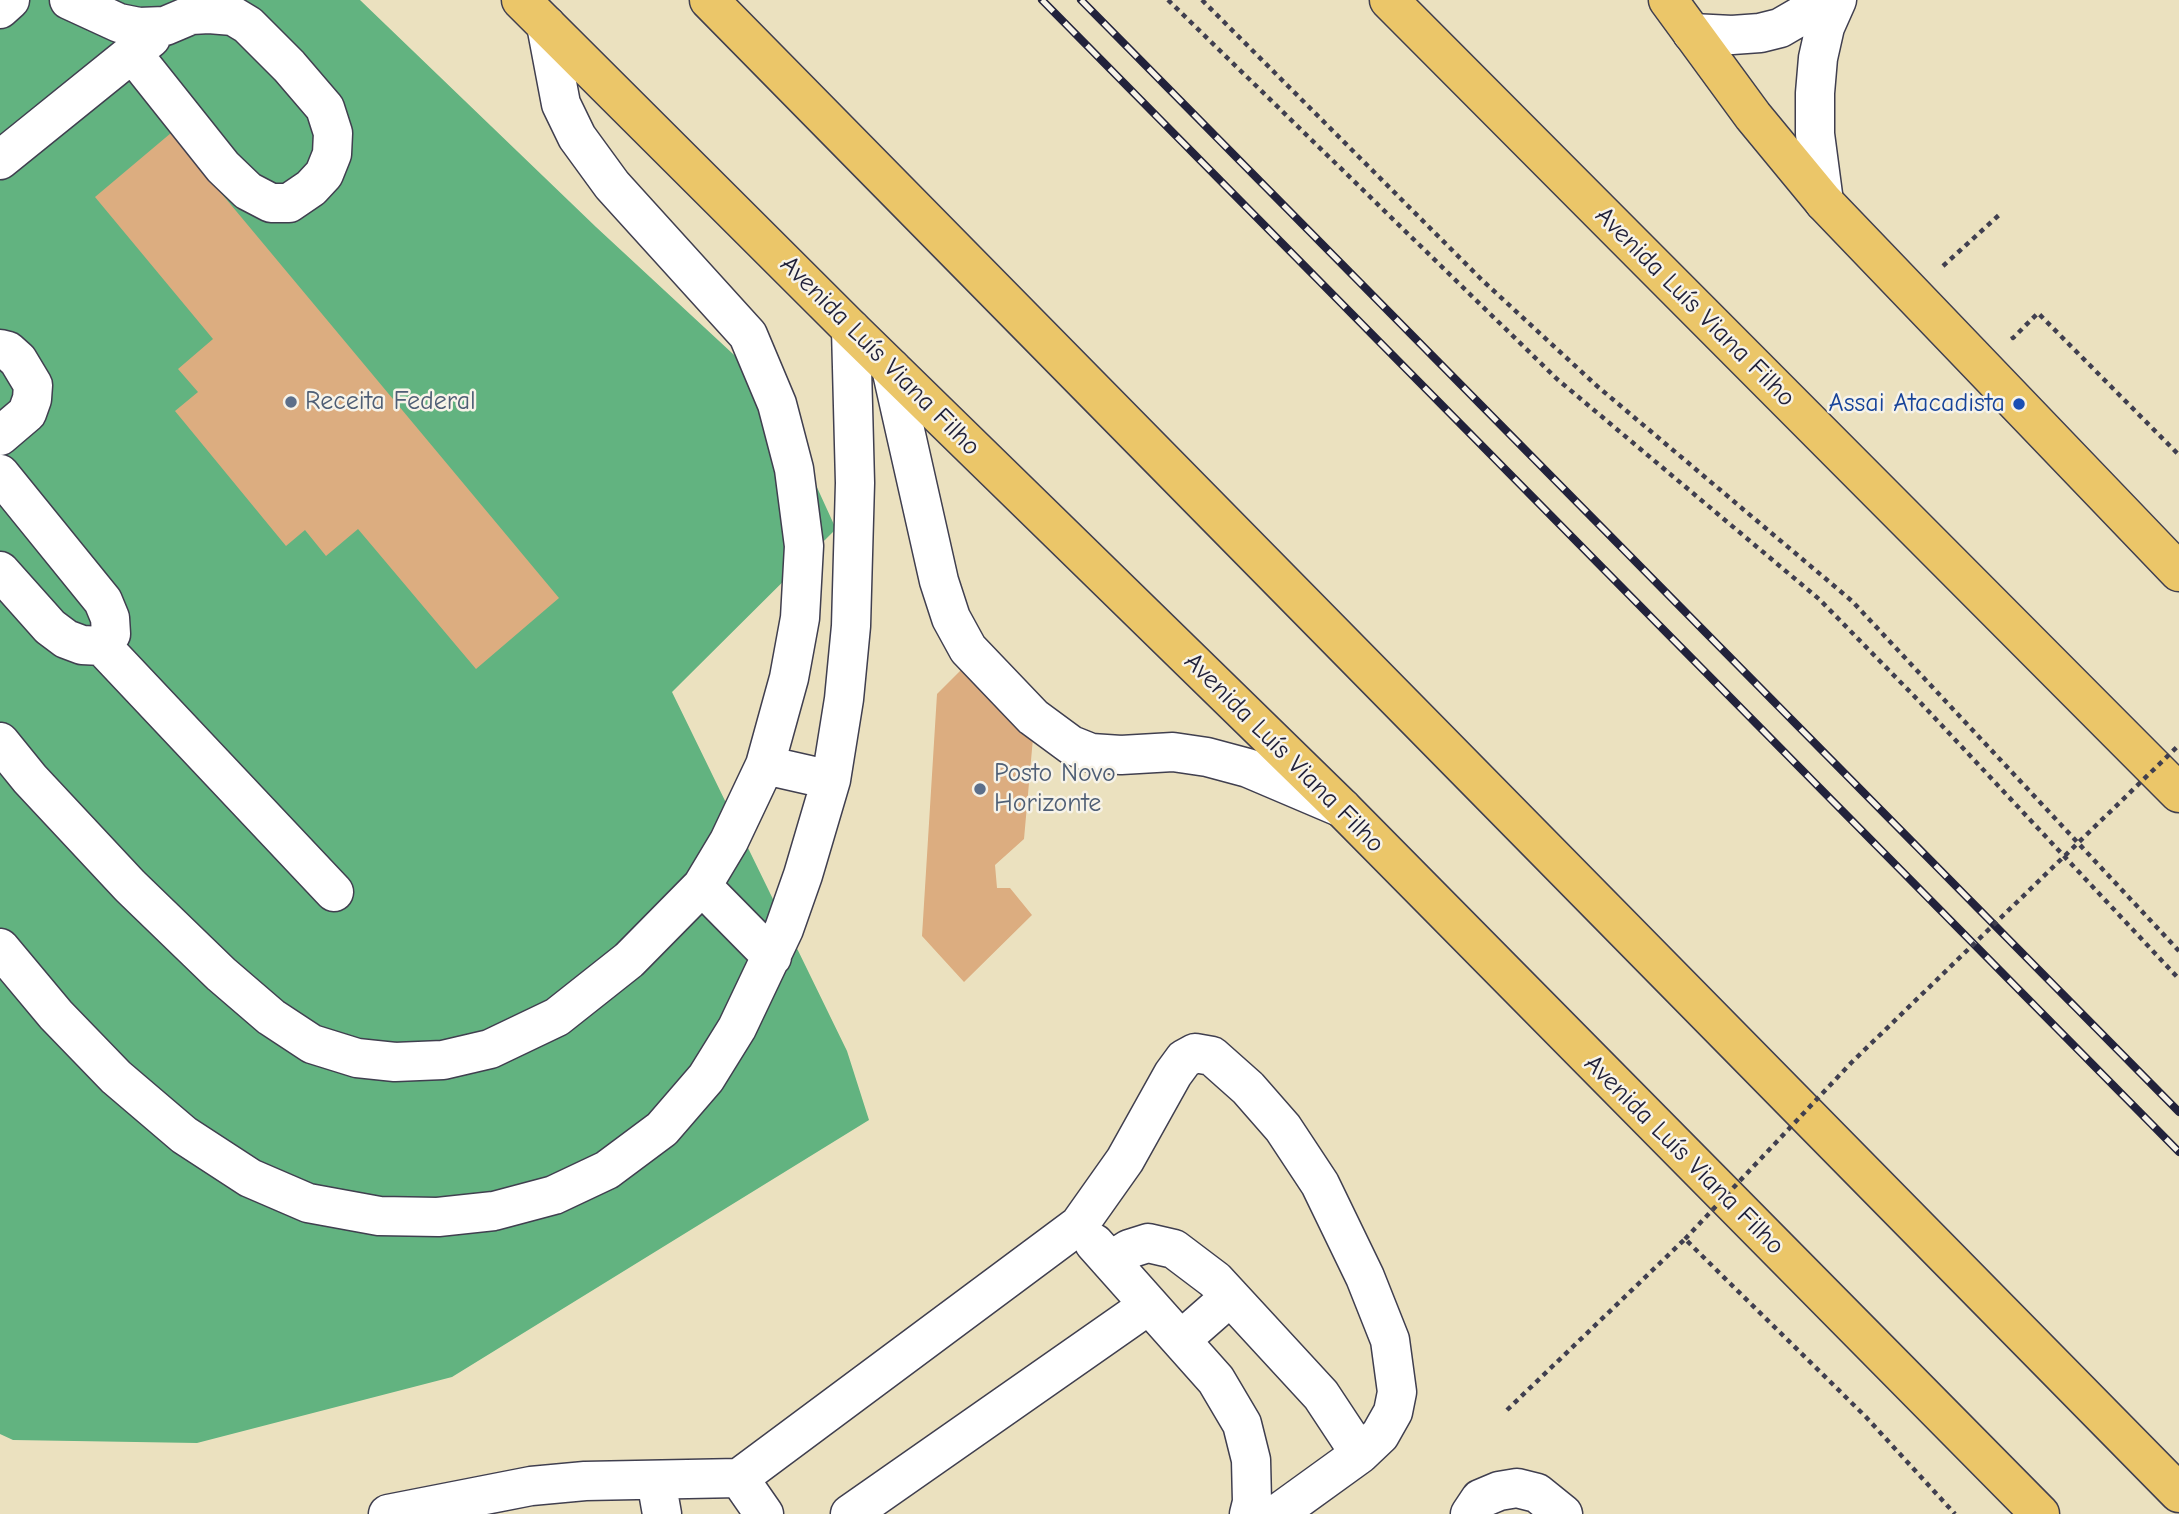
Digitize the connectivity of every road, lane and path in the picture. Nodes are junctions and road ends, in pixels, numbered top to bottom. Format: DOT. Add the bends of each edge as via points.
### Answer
graph roads {
  1 [pos="10,0"];
  2 [pos="69,0"];
  3 [pos="709,0"];
  4 [pos="1168,0"];
  5 [pos="1202,0"];
  6 [pos="1389,0"];
  7 [pos="1668,0"];
  8 [pos="1820,0"];
  9 [pos="1837,0"];
  10 [pos="0,9"];
  11 [pos="534,13"];
  12 [pos="165,26"];
  13 [pos="1692,33"];
  14 [pos="133,54"];
  15 [pos="0,160"];
  16 [pos="1824,202"];
  17 [pos="1999,215"];
  18 [pos="1939,269"];
  19 [pos="851,329"];
  20 [pos="2004,330"];
  21 [pos="0,349"];
  22 [pos="891,368"];
  23 [pos="0,436"];
  24 [pos="2179,456"];
  25 [pos="0,474"];
  26 [pos="855,483"];
  27 [pos="797,486"];
  28 [pos="0,571"];
  29 [pos="2179,572"];
  30 [pos="102,646"];
  31 [pos="0,742"];
  32 [pos="2179,745"];
  33 [pos="765,765"];
  34 [pos="831,780"];
  35 [pos="2179,793"];
  36 [pos="1342,808"];
  37 [pos="702,886"];
  38 [pos="334,892"];
  39 [pos="0,948"];
  40 [pos="2179,951"];
  41 [pos="772,957"];
  42 [pos="2179,979"];
  43 [pos="1079,1225"];
  44 [pos="1685,1239"];
  45 [pos="1110,1261"];
  46 [pos="1230,1297"];
  47 [pos="1149,1304"];
  48 [pos="1181,1340"];
  49 [pos="1507,1410"];
  50 [pos="1360,1454"];
  51 [pos="739,1478"];
  52 [pos="2179,1493"];
  53 [pos="659,1497"];
  54 [pos="388,1514"];
  55 [pos="764,1514"];
  56 [pos="850,1514"];
  57 [pos="1249,1514"];
  58 [pos="1277,1514"];
  59 [pos="1470,1514"];
  60 [pos="1563,1514"];
  61 [pos="1955,1514"];
  62 [pos="2040,1514"];
  1 -- 10 [label="lane"];
  2 -- 12 [label="lane" via="119,23"];
  3 -- 52 [label="main road"];
  4 -- 42 [label="path" via="1557,379 1819,598"];
  5 -- 40 [label="path" via="1491,289 1597,386 1852,601"];
  6 -- 35 [label="main road, Avenida Luís Viana Filho"];
  7 -- 13 [label="main road"];
  8 -- 13 [label="lane" via="1780,28 1732,35"];
  9 -- 16 [label="lane" via="1825,27 1815,93"];
  11 -- 19 [label="main road, Avenida Luís Viana Filho"];
  11 -- 27 [label="lane" via="561,104 577,137 612,185 748,335 777,404"];
  12 -- 14 [label="lane"];
  12 -- 14 [label="lane" via="191,15 233,16 289,66 325,108 334,133 324,174 311,188 289,203 271,203 248,191 223,167"];
  13 -- 16 [label="main road"];
  14 -- 15 [label="lane"];
  16 -- 29 [label="main road"];
  17 -- 18 [label="path"];
  19 -- 22 [label="main road, Avenida Luís Viana Filho"];
  19 -- 26 [label="lane"];
  20 -- 24 [label="path" via="2013,338 2038,313"];
  21 -- 23 [label="lane" via="18,360 33,385 27,413"];
  22 -- 36 [label="main road, Avenida Luís Viana Filho"];
  22 -- 36 [label="lane" via="951,618 968,649 1033,716 1070,745 1091,753 1173,752 1207,757 1248,768"];
  25 -- 30 [label="lane" via="103,601 111,634"];
  26 -- 27 [label="lane"];
  26 -- 34 [label="lane" via="851,626"];
  27 -- 33 [label="lane" via="804,546 800,618"];
  28 -- 30 [label="lane" via="58,633 82,645"];
  30 -- 38 [label="lane"];
  31 -- 37 [label="lane" via="130,886 221,974 271,1017 312,1044 357,1058 443,1060 490,1049 557,1017 629,960"];
  32 -- 44 [label="path, bridge" via="1851,1063"];
  33 -- 34 [label="lane"];
  33 -- 37 [label="lane"];
  34 -- 41 [label="lane"];
  36 -- 62 [label="main road, Avenida Luís Viana Filho"];
  37 -- 41 [label="lane"];
  39 -- 41 [label="lane" via="116,1077 184,1135 250,1178 308,1203 379,1216 438,1217 494,1211 554,1195 607,1170 662,1129 706,1078"];
  43 -- 45 [label="lane"];
  43 -- 50 [label="lane" via="1125,1160 1184,1059 1195,1054 1212,1056 1283,1128 1320,1184 1390,1340 1397,1392 1393,1412 1380,1435"];
  43 -- 51 [label="lane"];
  44 -- 49 [label="path"];
  44 -- 61 [label="path" via="1866,1417"];
  45 -- 46 [label="lane" via="1148,1244 1174,1249"];
  45 -- 47 [label="lane"];
  46 -- 48 [label="lane"];
  46 -- 50 [label="lane" via="1321,1395"];
  47 -- 48 [label="lane"];
  47 -- 56 [label="lane"];
  48 -- 57 [label="lane" via="1216,1380 1242,1424 1251,1460"];
  50 -- 58 [label="lane"];
  51 -- 53 [label="lane"];
  51 -- 55 [label="lane"];
  53 -- 54 [label="lane" via="585,1481 531,1486"];
  59 -- 60 [label="lane" via="1480,1499 1517,1488 1537,1493"];
}
